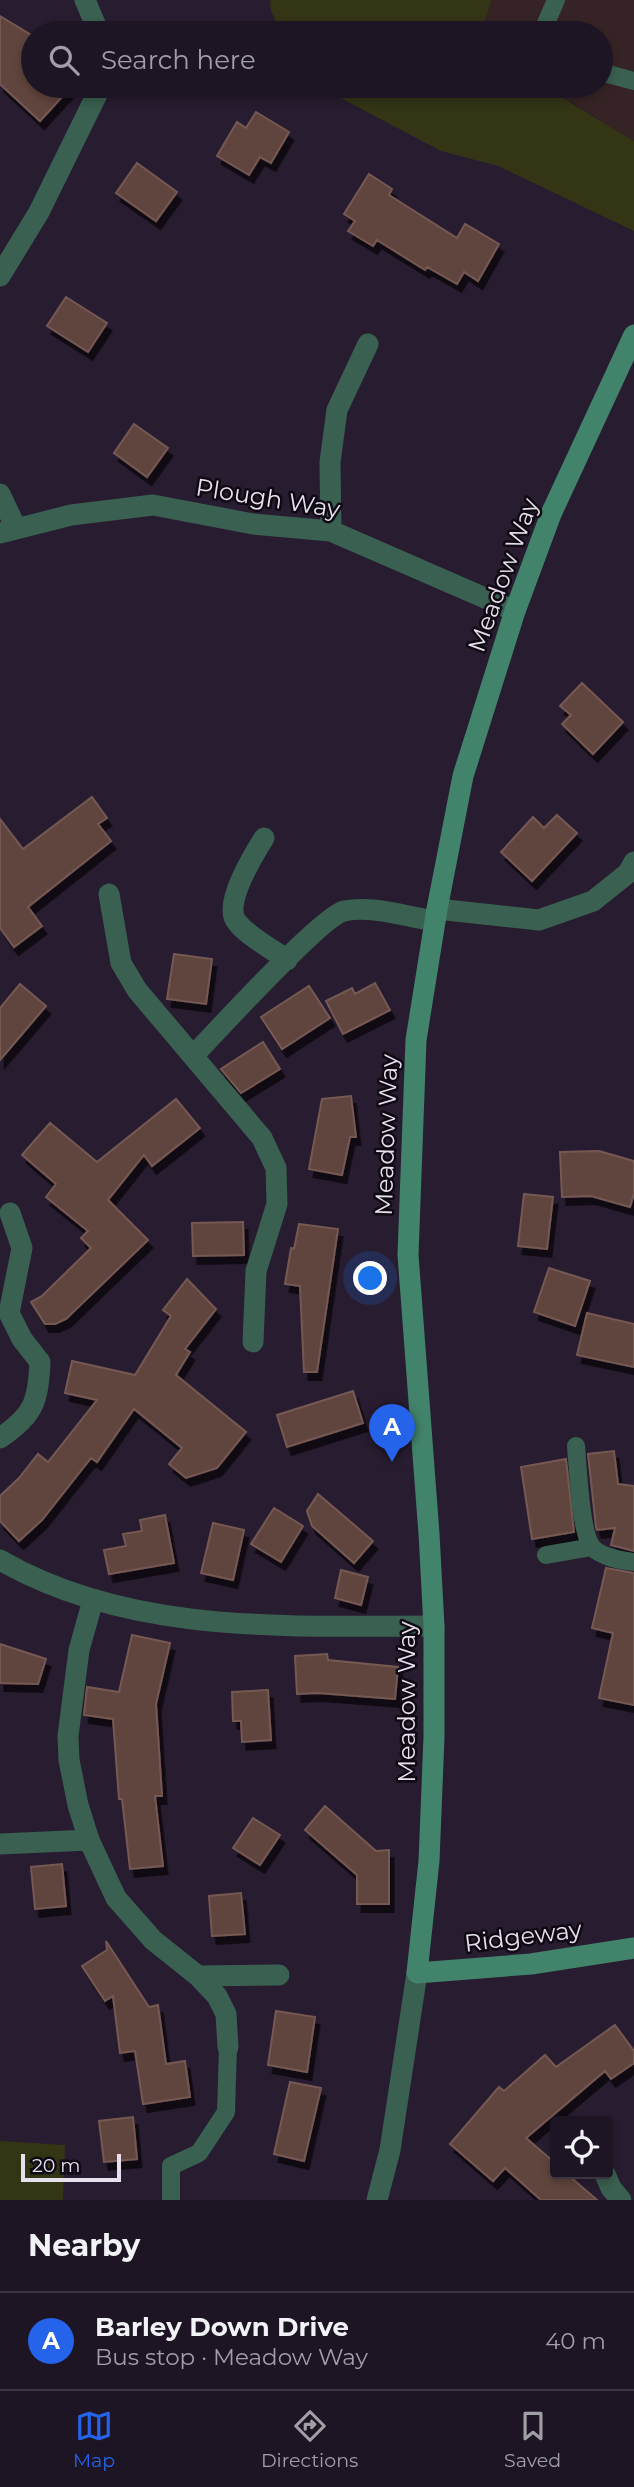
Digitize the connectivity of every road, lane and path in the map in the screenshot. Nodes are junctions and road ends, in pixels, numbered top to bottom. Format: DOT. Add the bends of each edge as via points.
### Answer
graph roads {
  1 [pos="86,0"];
  2 [pos="556,0"];
  3 [pos="94,21"];
  4 [pos="547,21"];
  5 [pos="613,75"];
  6 [pos="634,81"];
  7 [pos="95,98"];
  8 [pos="0,276"];
  9 [pos="634,335"];
  10 [pos="368,344"];
  11 [pos="0,495"];
  12 [pos="8,530"];
  13 [pos="331,531"];
  14 [pos="515,611"];
  15 [pos="264,838"];
  16 [pos="634,862"];
  17 [pos="109,894"];
  18 [pos="436,915"];
  19 [pos="287,960"];
  20 [pos="193,1056"];
  21 [pos="10,1213"];
  22 [pos="253,1342"];
  23 [pos="0,1438"];
  24 [pos="576,1446"];
  25 [pos="592,1547"];
  26 [pos="546,1555"];
  27 [pos="0,1560"];
  28 [pos="634,1562"];
  29 [pos="93,1601"];
  30 [pos="434,1626"];
  31 [pos="89,1840"];
  32 [pos="0,1844"];
  33 [pos="634,1948"];
  34 [pos="417,1973"];
  35 [pos="279,1975"];
  36 [pos="198,1976"];
  37 [pos="228,2047"];
  38 [pos="607,2179"];
  39 [pos="171,2200"];
  40 [pos="377,2200"];
  41 [pos="621,2200"];
  1 -- 3 [label="street"];
  2 -- 4 [label="lane"];
  5 -- 6 [label="lane"];
  7 -- 8 [label="street" via="39,212"];
  9 -- 14 [label="street, Meadow Way" via="551,513"];
  10 -- 13 [label="street" via="337,410 330,462"];
  11 -- 12 [label="street"];
  12 -- 13 [label="street, Plough Way" via="71,515 153,505 253,524"];
  13 -- 14 [label="street, Plough Way"];
  14 -- 18 [label="street, Meadow Way" via="463,776"];
  15 -- 19 [label="street" via="247,866 233,906 234,918"];
  16 -- 18 [label="street" via="628,873 593,901 538,920"];
  17 -- 20 [label="street" via="121,962 137,990"];
  18 -- 19 [label="street" via="341,911"];
  18 -- 30 [label="street, Meadow Way" via="416,1040 408,1255"];
  19 -- 20 [label="street"];
  20 -- 22 [label="street" via="262,1138 276,1168 277,1204 256,1271"];
  21 -- 23 [label="street" via="22,1248 9,1313 40,1362 38,1391 27,1417"];
  24 -- 25 [label="lane" via="584,1526"];
  25 -- 26 [label="lane"];
  25 -- 28 [label="lane"];
  27 -- 29 [label="street"];
  29 -- 30 [label="street" via="274,1626"];
  29 -- 31 [label="street" via="79,1650 68,1736 78,1805"];
  30 -- 34 [label="street, Meadow Way" via="429,1861"];
  31 -- 32 [label="street"];
  31 -- 36 [label="street" via="116,1898 153,1940"];
  33 -- 34 [label="street, Ridgeway" via="531,1964"];
  34 -- 40 [label="street" via="390,2150"];
  35 -- 36 [label="street"];
  36 -- 37 [label="street" via="226,2014"];
  37 -- 39 [label="lane" via="226,2112 199,2153 171,2166"];
  38 -- 41 [label="street"];
}
